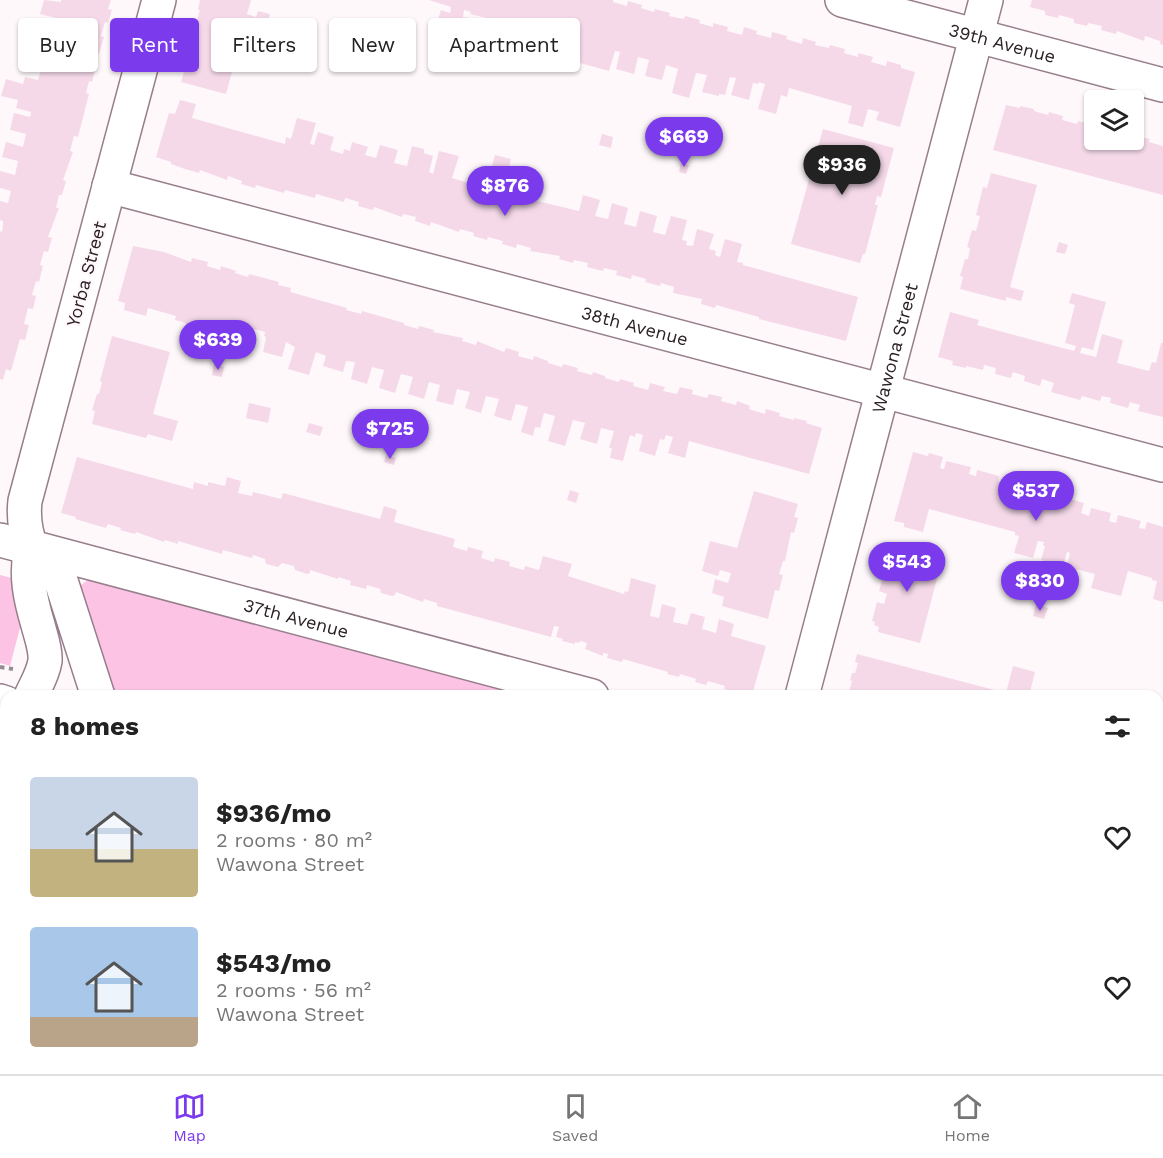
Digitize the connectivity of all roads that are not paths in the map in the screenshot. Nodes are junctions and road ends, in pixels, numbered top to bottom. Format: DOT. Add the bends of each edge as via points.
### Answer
graph roads {
  1 [pos="159,0"];
  2 [pos="842,0"];
  3 [pos="986,0"];
  4 [pos="977,36"];
  5 [pos="1163,85"];
  6 [pos="109,186"];
  7 [pos="883,391"];
  8 [pos="1163,465"];
  9 [pos="15,544"];
  10 [pos="34,690"];
  11 [pos="96,690"];
  12 [pos="569,690"];
  13 [pos="804,690"];
  1 -- 6 [label="street, Yorba Street"];
  2 -- 4 [label="street, 39th Avenue"];
  3 -- 4 [label="street, Wawona Street"];
  4 -- 5 [label="street, 39th Avenue"];
  4 -- 7 [label="street, Wawona Street"];
  6 -- 7 [label="street, 38th Avenue"];
  6 -- 9 [label="street, Yorba Street" via="25,501 25,531"];
  7 -- 8 [label="street, 38th Avenue"];
  7 -- 13 [label="street, Wawona Street"];
  9 -- 10 [label="street" via="28,560 28,585 44,647 45,662"];
  9 -- 11 [label="street" via="54,569 62,581"];
  9 -- 12 [label="street, 37th Avenue"];
}
